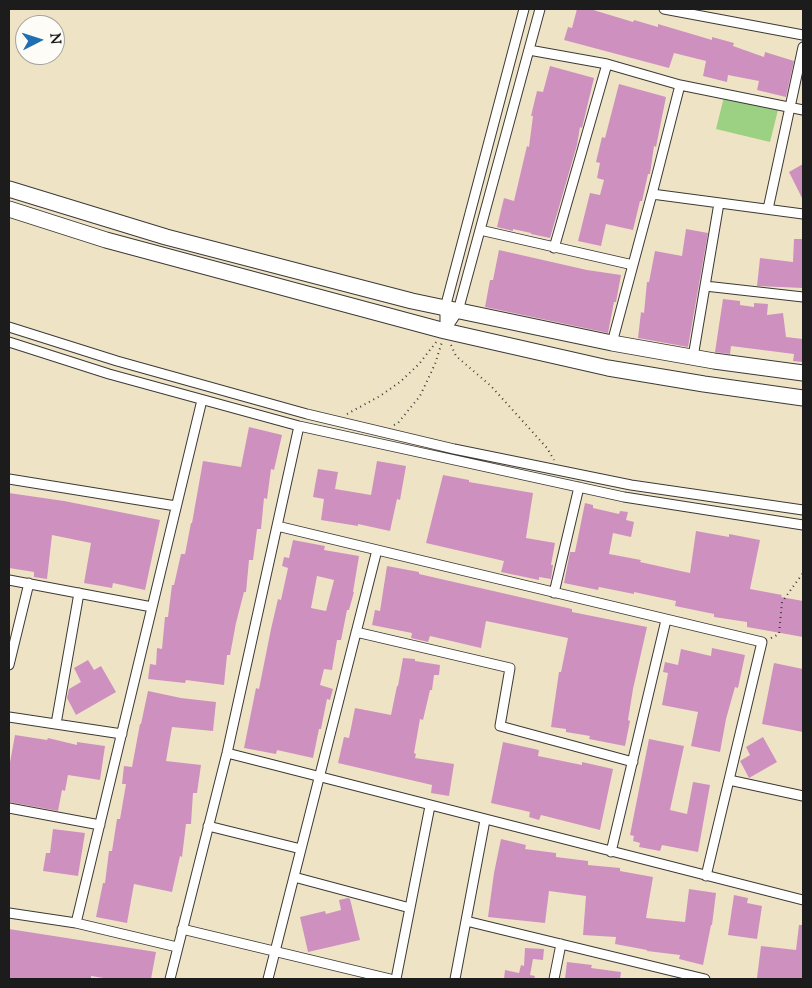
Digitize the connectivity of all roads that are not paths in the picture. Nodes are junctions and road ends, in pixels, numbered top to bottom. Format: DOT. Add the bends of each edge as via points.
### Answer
graph roads {
  1 [pos="524,9"];
  2 [pos="540,9"];
  3 [pos="664,9"];
  4 [pos="803,35"];
  5 [pos="803,47"];
  6 [pos="529,50"];
  7 [pos="607,64"];
  8 [pos="680,84"];
  9 [pos="789,107"];
  10 [pos="803,110"];
  11 [pos="9,189"];
  12 [pos="652,194"];
  13 [pos="719,203"];
  14 [pos="9,209"];
  15 [pos="768,209"];
  16 [pos="803,214"];
  17 [pos="480,230"];
  18 [pos="554,248"];
  19 [pos="633,264"];
  20 [pos="705,286"];
  21 [pos="803,297"];
  22 [pos="452,310"];
  23 [pos="9,327"];
  24 [pos="445,331"];
  25 [pos="9,342"];
  26 [pos="612,344"];
  27 [pos="693,357"];
  28 [pos="803,373"];
  29 [pos="803,398"];
  30 [pos="202,400"];
  31 [pos="299,426"];
  32 [pos="9,479"];
  33 [pos="579,487"];
  34 [pos="176,506"];
  35 [pos="803,510"];
  36 [pos="803,525"];
  37 [pos="276,526"];
  38 [pos="377,550"];
  39 [pos="9,580"];
  40 [pos="29,583"];
  41 [pos="79,593"];
  42 [pos="554,593"];
  43 [pos="152,606"];
  44 [pos="666,620"];
  45 [pos="356,632"];
  46 [pos="9,665"];
  47 [pos="9,717"];
  48 [pos="56,724"];
  49 [pos="122,734"];
  50 [pos="227,753"];
  51 [pos="633,762"];
  52 [pos="319,777"];
  53 [pos="729,780"];
  54 [pos="803,796"];
  55 [pos="430,806"];
  56 [pos="9,808"];
  57 [pos="485,820"];
  58 [pos="100,825"];
  59 [pos="208,826"];
  60 [pos="301,849"];
  61 [pos="611,852"];
  62 [pos="706,876"];
  63 [pos="294,877"];
  64 [pos="803,900"];
  65 [pos="410,908"];
  66 [pos="9,912"];
  67 [pos="466,921"];
  68 [pos="76,923"];
  69 [pos="182,929"];
  70 [pos="561,944"];
  71 [pos="178,947"];
  72 [pos="275,951"];
  73 [pos="170,979"];
  74 [pos="268,979"];
  75 [pos="390,979"];
  76 [pos="396,979"];
  77 [pos="455,979"];
  78 [pos="554,979"];
  79 [pos="705,979"];
  1 -- 22 [label="street"];
  2 -- 6 [label="street"];
  3 -- 4 [label="street"];
  5 -- 9 [label="street"];
  6 -- 7 [label="street"];
  6 -- 17 [label="street"];
  7 -- 8 [label="street"];
  7 -- 18 [label="street"];
  8 -- 9 [label="street"];
  8 -- 12 [label="street"];
  9 -- 10 [label="street"];
  9 -- 15 [label="street"];
  11 -- 22 [label="main road" via="166,237"];
  12 -- 13 [label="street"];
  12 -- 19 [label="street"];
  13 -- 15 [label="street"];
  13 -- 20 [label="street"];
  14 -- 24 [label="main road" via="106,240"];
  15 -- 16 [label="street"];
  17 -- 18 [label="street"];
  17 -- 22 [label="street"];
  18 -- 19 [label="street"];
  19 -- 26 [label="street"];
  20 -- 21 [label="street"];
  20 -- 27 [label="street"];
  22 -- 24 [label="street"];
  22 -- 24 [label="street"];
  22 -- 26 [label="main road"];
  23 -- 35 [label="street" via="117,361 328,419 454,449 631,485"];
  24 -- 29 [label="main road" via="608,368"];
  25 -- 30 [label="street"];
  26 -- 27 [label="main road"];
  27 -- 28 [label="main road"];
  30 -- 31 [label="street"];
  30 -- 34 [label="street"];
  31 -- 33 [label="street"];
  31 -- 37 [label="street"];
  32 -- 34 [label="street"];
  33 -- 36 [label="street"];
  33 -- 42 [label="street"];
  34 -- 43 [label="street"];
  37 -- 38 [label="street"];
  37 -- 50 [label="street"];
  38 -- 42 [label="street"];
  38 -- 45 [label="street"];
  39 -- 40 [label="street"];
  40 -- 41 [label="street"];
  40 -- 46 [label="street"];
  41 -- 43 [label="street"];
  41 -- 48 [label="street"];
  42 -- 44 [label="street"];
  43 -- 49 [label="street"];
  44 -- 51 [label="street"];
  44 -- 53 [label="street" via="762,642"];
  45 -- 51 [label="street" via="510,668 500,726"];
  45 -- 52 [label="street"];
  47 -- 48 [label="street"];
  48 -- 49 [label="street"];
  49 -- 58 [label="street"];
  50 -- 52 [label="street"];
  50 -- 59 [label="street"];
  51 -- 61 [label="street"];
  52 -- 55 [label="street"];
  52 -- 60 [label="street"];
  53 -- 54 [label="street"];
  53 -- 62 [label="street"];
  55 -- 57 [label="street"];
  55 -- 65 [label="street"];
  56 -- 58 [label="street"];
  57 -- 61 [label="street"];
  57 -- 67 [label="street"];
  58 -- 68 [label="street"];
  59 -- 60 [label="street"];
  59 -- 69 [label="street"];
  60 -- 63 [label="street"];
  61 -- 62 [label="street"];
  62 -- 64 [label="street"];
  63 -- 65 [label="street"];
  63 -- 72 [label="street"];
  65 -- 76 [label="street"];
  66 -- 68 [label="street"];
  67 -- 70 [label="street"];
  67 -- 77 [label="street"];
  68 -- 71 [label="street"];
  69 -- 71 [label="street"];
  69 -- 72 [label="street"];
  70 -- 78 [label="street"];
  70 -- 79 [label="street"];
  71 -- 73 [label="street"];
  72 -- 74 [label="street"];
  72 -- 75 [label="street"];
}
